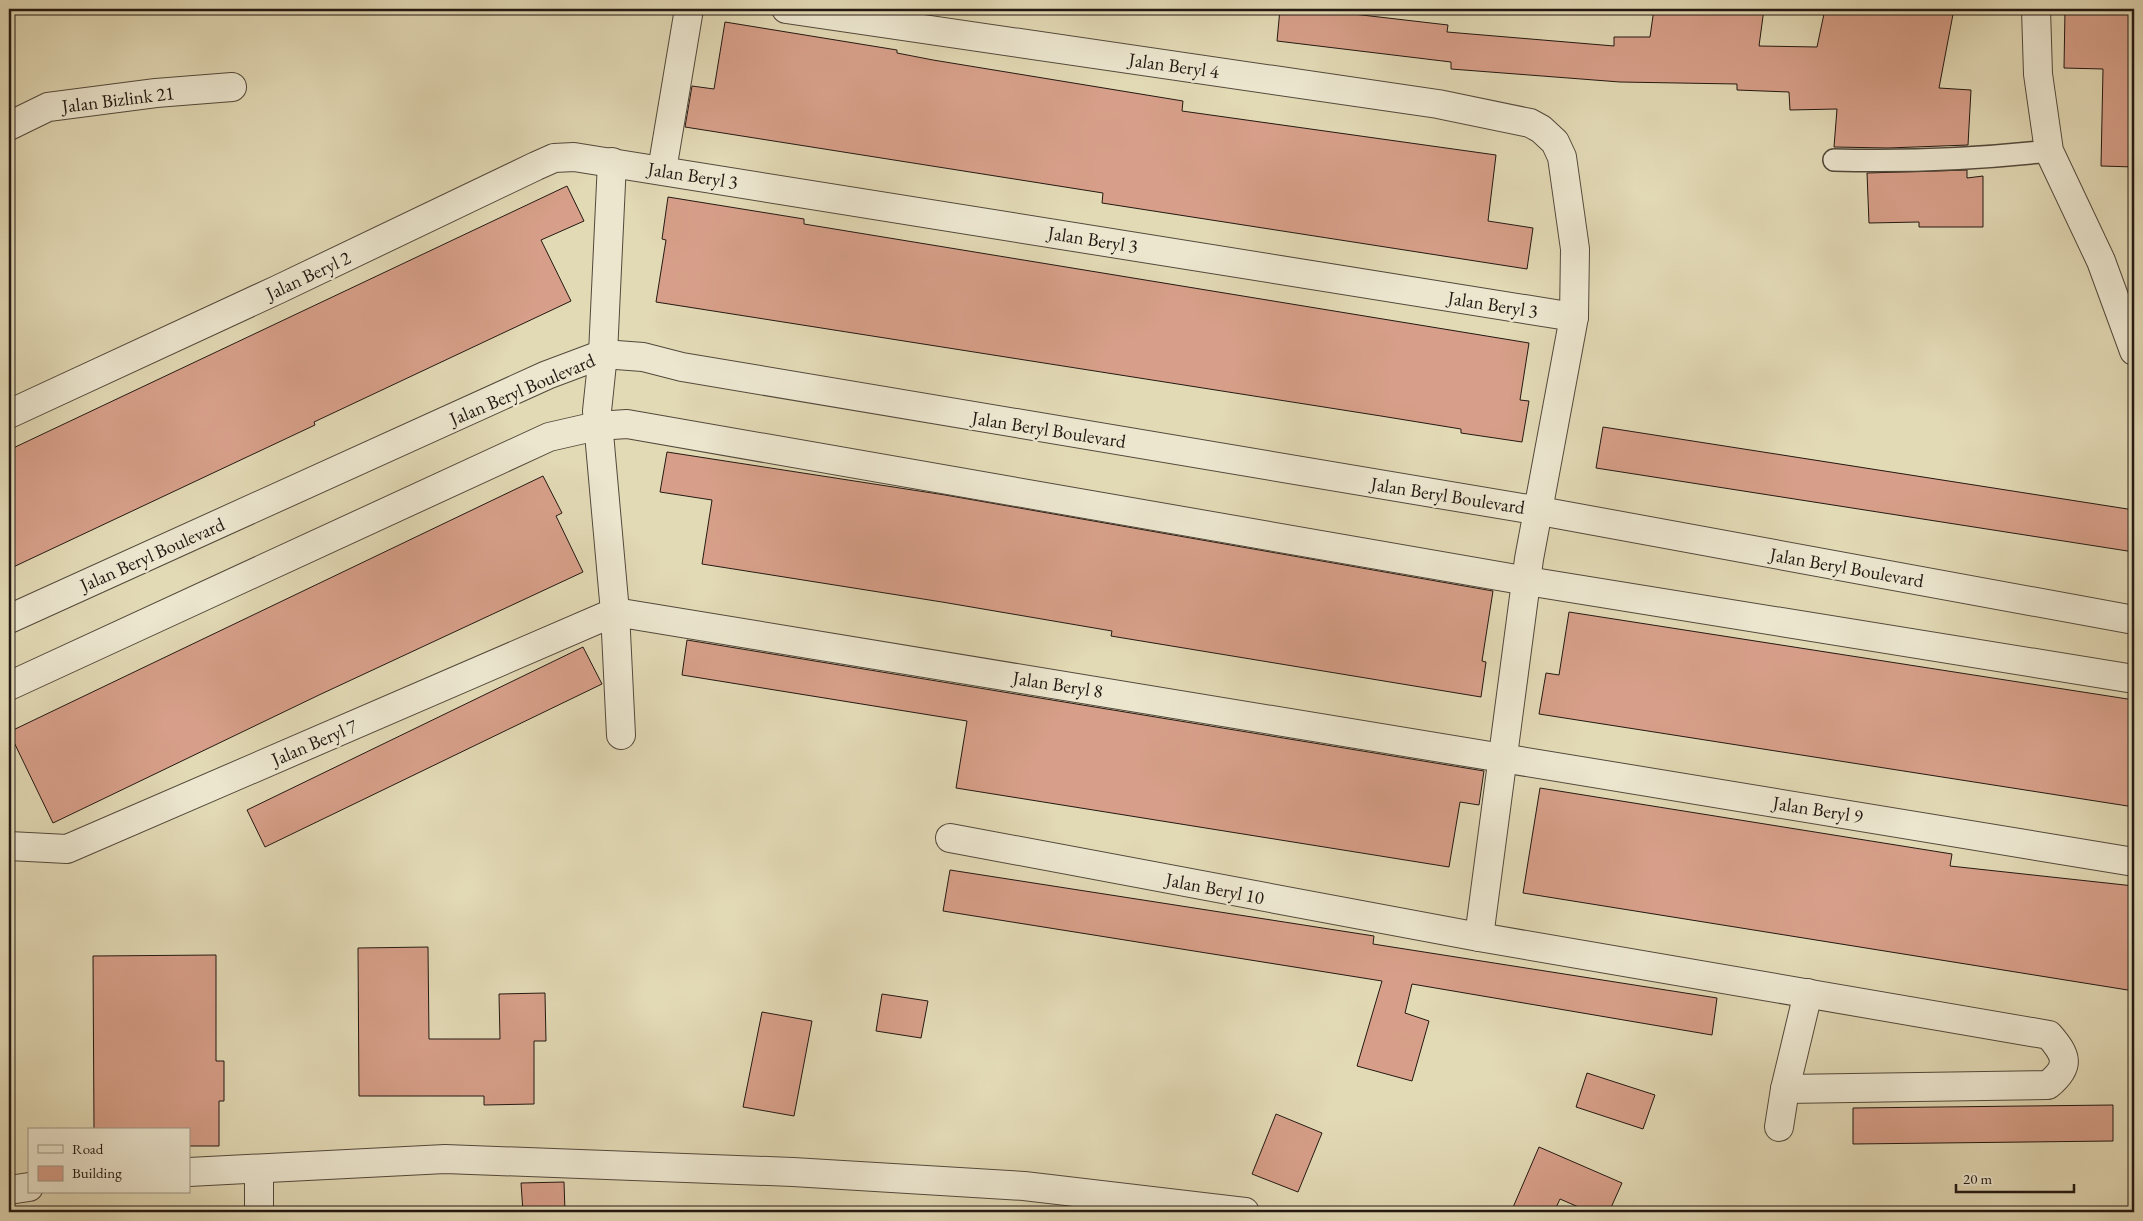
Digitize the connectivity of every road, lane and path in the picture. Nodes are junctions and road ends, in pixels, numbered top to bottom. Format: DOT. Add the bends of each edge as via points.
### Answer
graph roads {
  1 [pos="689,9"];
  2 [pos="786,9"];
  3 [pos="2036,9"];
  4 [pos="232,87"];
  5 [pos="9,126"];
  6 [pos="2048,151"];
  7 [pos="1834,160"];
  8 [pos="612,162"];
  9 [pos="662,170"];
  10 [pos="1574,317"];
  11 [pos="2134,351"];
  12 [pos="601,366"];
  13 [pos="9,414"];
  14 [pos="597,418"];
  15 [pos="1537,520"];
  16 [pos="1528,570"];
  17 [pos="615,612"];
  18 [pos="9,619"];
  19 [pos="2134,620"];
  20 [pos="2134,679"];
  21 [pos="9,686"];
  22 [pos="621,735"];
  23 [pos="1502,756"];
  24 [pos="950,838"];
  25 [pos="9,846"];
  26 [pos="2134,862"];
  27 [pos="1479,937"];
  28 [pos="1808,993"];
  29 [pos="1785,1088"];
  30 [pos="1779,1127"];
  31 [pos="258,1170"];
  32 [pos="190,1172"];
  33 [pos="28,1187"];
  34 [pos="9,1190"];
  35 [pos="260,1212"];
  36 [pos="1245,1212"];
  1 -- 9 [label="street"];
  2 -- 10 [label="street, Jalan Beryl 4" via="1438,104 1530,123 1555,142 1562,156 1575,249"];
  3 -- 6 [label="street" via="2038,74"];
  4 -- 5 [label="street, Jalan Bizlink 21" via="48,107"];
  6 -- 7 [label="lane" via="1944,160"];
  6 -- 11 [label="street" via="2101,261"];
  8 -- 9 [label="street, Jalan Beryl 3"];
  8 -- 12 [label="street"];
  8 -- 13 [label="street, Jalan Beryl 2" via="574,156 554,158"];
  9 -- 10 [label="street, Jalan Beryl 3"];
  10 -- 15 [label="street"];
  12 -- 14 [label="street"];
  12 -- 15 [label="street, Jalan Beryl Boulevard" via="643,357 692,369"];
  12 -- 18 [label="street, Jalan Beryl Boulevard" via="538,379"];
  14 -- 16 [label="street"];
  14 -- 17 [label="street"];
  14 -- 21 [label="street" via="549,437"];
  15 -- 16 [label="street"];
  15 -- 19 [label="street, Jalan Beryl Boulevard"];
  16 -- 20 [label="street"];
  16 -- 23 [label="street"];
  17 -- 22 [label="street"];
  17 -- 23 [label="street, Jalan Beryl 8"];
  17 -- 25 [label="street, Jalan Beryl 7" via="67,849"];
  23 -- 26 [label="street, Jalan Beryl 9"];
  23 -- 27 [label="street"];
  24 -- 27 [label="street, Jalan Beryl 10"];
  27 -- 28 [label="street"];
  28 -- 29 [label="street"];
  28 -- 29 [label="street" via="2049,1035 2064,1052 2064,1064 2060,1075 2048,1085"];
  29 -- 30 [label="street"];
  31 -- 32 [label="street"];
  31 -- 35 [label="street"];
  31 -- 36 [label="street" via="445,1158 793,1172 1024,1186"];
  33 -- 34 [label="street"];
}
